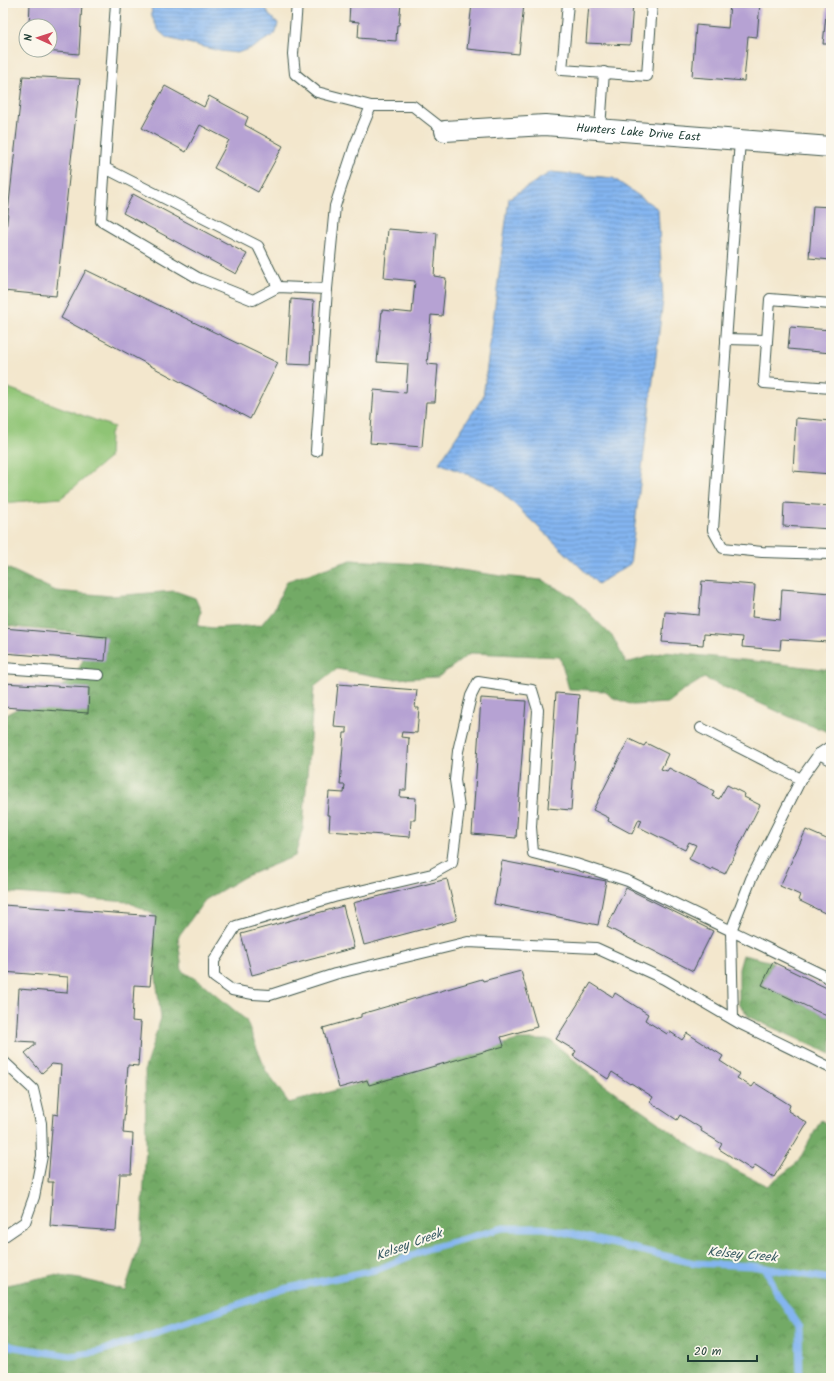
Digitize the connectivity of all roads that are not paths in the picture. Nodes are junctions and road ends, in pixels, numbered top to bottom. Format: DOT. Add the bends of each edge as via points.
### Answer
graph roads {
  1 [pos="116,3"];
  2 [pos="297,3"];
  3 [pos="568,3"];
  4 [pos="652,3"];
  5 [pos="604,72"];
  6 [pos="371,106"];
  7 [pos="600,129"];
  8 [pos="445,131"];
  9 [pos="740,140"];
  10 [pos="831,147"];
  11 [pos="105,168"];
  12 [pos="278,287"];
  13 [pos="327,288"];
  14 [pos="831,304"];
  15 [pos="726,339"];
  16 [pos="766,340"];
  17 [pos="831,388"];
  18 [pos="316,451"];
  19 [pos="831,554"];
  20 [pos="3,668"];
  21 [pos="99,675"];
  22 [pos="701,728"];
  23 [pos="831,746"];
  24 [pos="819,754"];
  25 [pos="831,760"];
  26 [pos="802,778"];
  27 [pos="731,931"];
  28 [pos="831,979"];
  29 [pos="733,1019"];
  30 [pos="3,1061"];
  31 [pos="831,1068"];
  32 [pos="3,1237"];
  1 -- 11 [label="lane"];
  2 -- 6 [label="lane" via="293,54 295,74 317,92"];
  3 -- 5 [label="lane" via="562,70"];
  4 -- 5 [label="lane" via="647,76"];
  5 -- 7 [label="lane"];
  6 -- 8 [label="lane" via="413,106"];
  6 -- 13 [label="lane" via="354,145 335,206"];
  7 -- 8 [label="street, Hunters Lake Drive East" via="544,125"];
  7 -- 9 [label="street, Hunters Lake Drive East"];
  9 -- 10 [label="street, Hunters Lake Drive East"];
  9 -- 15 [label="lane"];
  11 -- 12 [label="lane" via="258,246"];
  11 -- 12 [label="lane" via="101,221 198,278 254,300"];
  12 -- 13 [label="lane"];
  13 -- 18 [label="lane"];
  14 -- 16 [label="lane" via="770,299"];
  15 -- 16 [label="lane"];
  15 -- 19 [label="lane" via="714,530 723,548"];
  16 -- 17 [label="lane" via="764,383"];
  20 -- 21 [label="lane"];
  22 -- 26 [label="lane"];
  23 -- 24 [label="lane"];
  24 -- 25 [label="lane"];
  24 -- 26 [label="lane"];
  26 -- 27 [label="lane" via="751,880"];
  27 -- 28 [label="lane"];
  27 -- 29 [label="lane"];
  27 -- 29 [label="lane" via="628,881 533,853 530,827 538,710 532,690 478,682 471,696 458,751 456,780 459,808 452,863 432,874 334,897 236,926 214,961 214,977 232,990 270,995 335,974 468,942 596,948 664,979"];
  29 -- 31 [label="lane"];
  30 -- 32 [label="lane" via="33,1088 41,1123 42,1156 34,1197 25,1222"];
}
